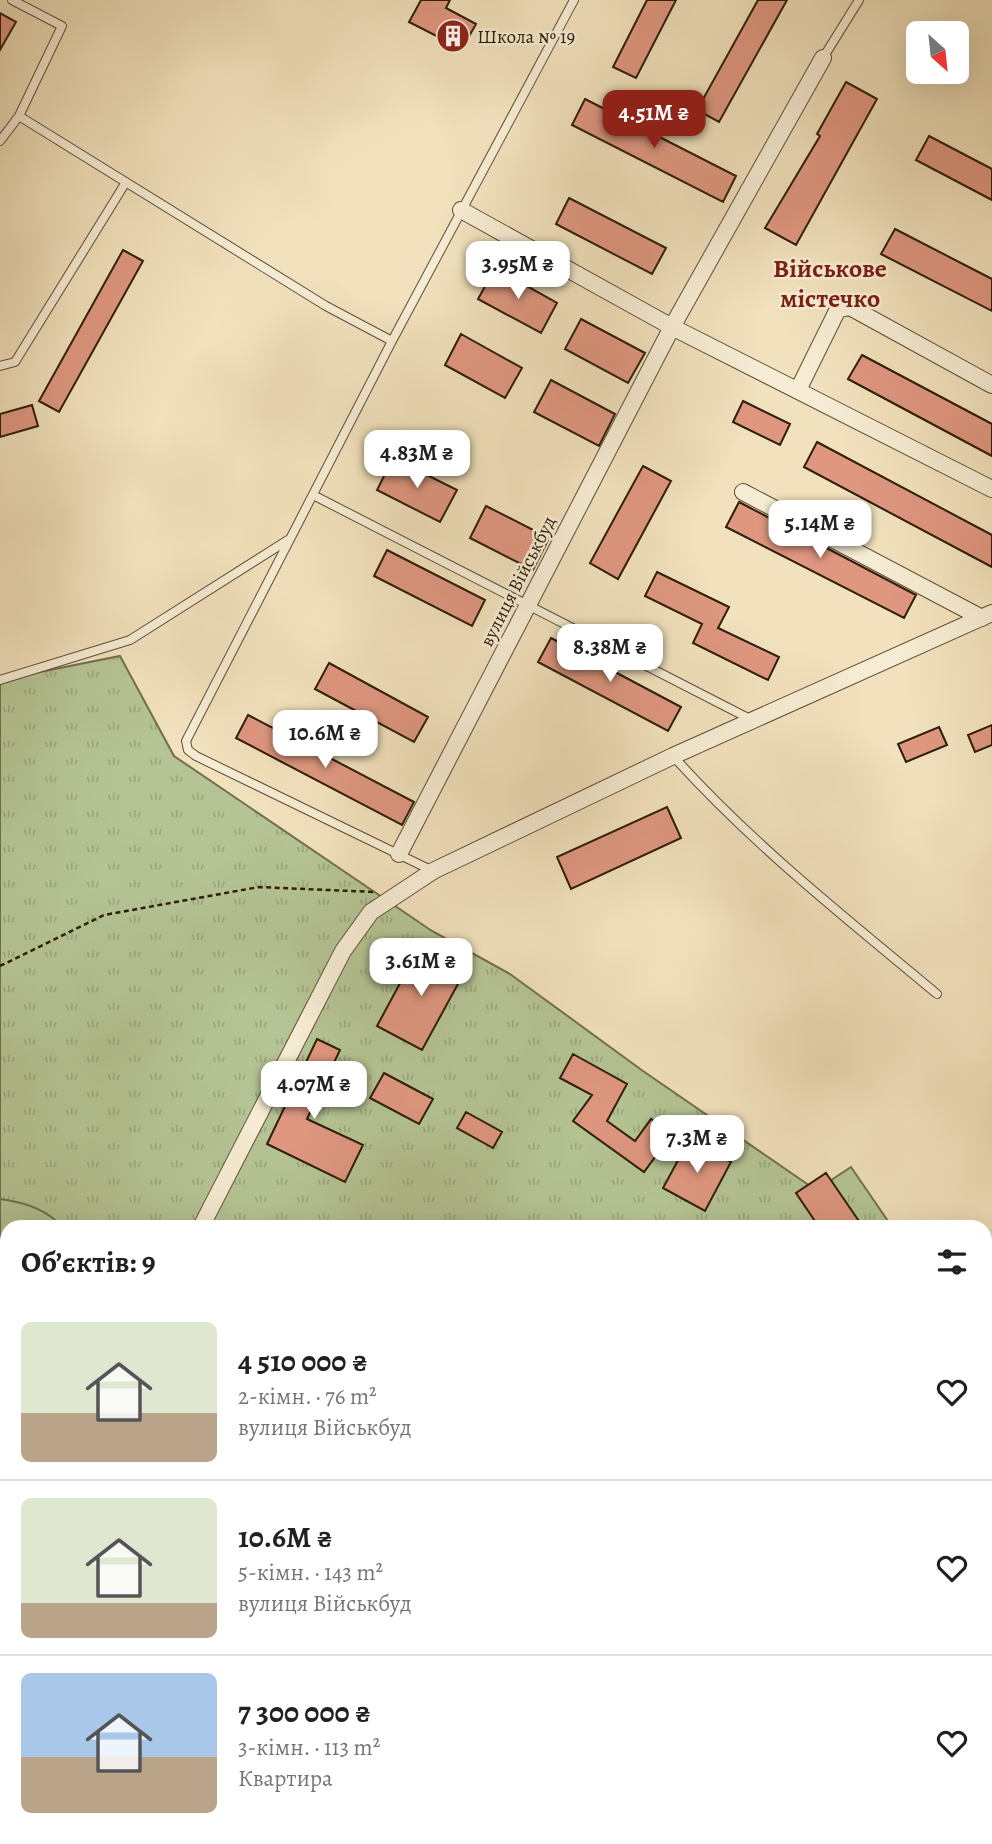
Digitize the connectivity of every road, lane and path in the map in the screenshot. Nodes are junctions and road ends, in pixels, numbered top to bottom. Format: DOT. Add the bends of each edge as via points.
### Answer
graph roads {
  1 [pos="12,0"];
  2 [pos="574,0"];
  3 [pos="859,0"];
  4 [pos="823,58"];
  5 [pos="19,116"];
  6 [pos="0,141"];
  7 [pos="126,183"];
  8 [pos="461,210"];
  9 [pos="672,327"];
  10 [pos="392,341"];
  11 [pos="0,366"];
  12 [pos="992,385"];
  13 [pos="798,390"];
  14 [pos="992,489"];
  15 [pos="743,492"];
  16 [pos="313,495"];
  17 [pos="290,538"];
  18 [pos="527,607"];
  19 [pos="987,615"];
  20 [pos="0,680"];
  21 [pos="752,720"];
  22 [pos="673,756"];
  23 [pos="399,854"];
  24 [pos="433,871"];
  25 [pos="399,893"];
  26 [pos="0,966"];
  27 [pos="937,994"];
  28 [pos="205,1220"];
  1 -- 5 [label="lane" via="62,26"];
  2 -- 8 [label="lane"];
  3 -- 4 [label="lane, вулиця Військбуд"];
  4 -- 9 [label="street, вулиця Військбуд"];
  5 -- 6 [label="lane"];
  5 -- 7 [label="lane"];
  7 -- 10 [label="lane" via="326,306"];
  7 -- 11 [label="lane" via="16,362"];
  8 -- 9 [label="street"];
  8 -- 10 [label="lane"];
  9 -- 13 [label="street"];
  9 -- 18 [label="street, вулиця Військбуд"];
  10 -- 16 [label="lane"];
  12 -- 13 [label="street" via="850,307 838,309 830,320"];
  13 -- 14 [label="street"];
  15 -- 19 [label="street"];
  16 -- 17 [label="lane"];
  16 -- 18 [label="lane"];
  17 -- 20 [label="lane" via="130,640"];
  17 -- 23 [label="lane" via="186,741 188,750"];
  18 -- 21 [label="lane"];
  18 -- 23 [label="street, вулиця Військбуд"];
  19 -- 21 [label="street"];
  21 -- 22 [label="street"];
  22 -- 24 [label="street"];
  22 -- 27 [label="lane" via="770,854"];
  23 -- 24 [label="lane"];
  24 -- 25 [label="street"];
  25 -- 26 [label="path" via="259,887 117,912"];
  25 -- 28 [label="street" via="371,912 343,951"];
}
